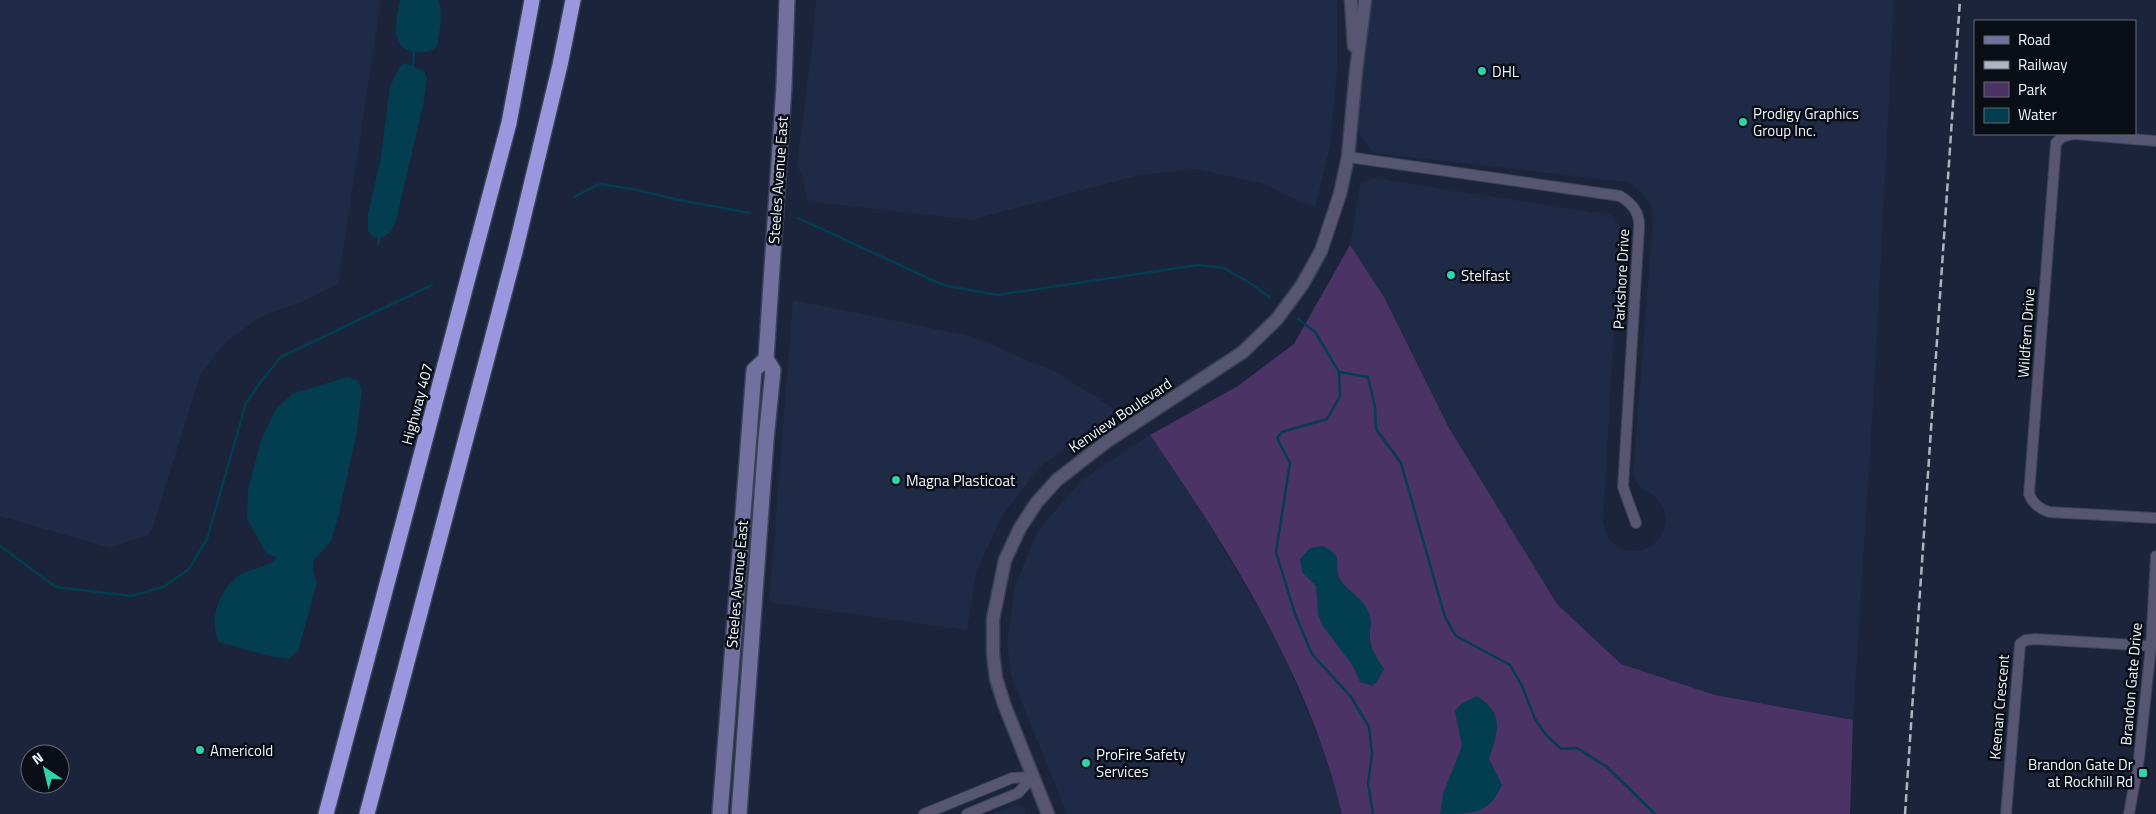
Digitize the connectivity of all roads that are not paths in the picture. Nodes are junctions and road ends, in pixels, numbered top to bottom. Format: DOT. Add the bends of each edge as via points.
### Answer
graph roads {
  1 [pos="532,0"];
  2 [pos="573,0"];
  3 [pos="787,0"];
  4 [pos="1351,0"];
  5 [pos="1366,0"];
  6 [pos="1356,71"];
  7 [pos="2070,135"];
  8 [pos="2086,135"];
  9 [pos="2156,141"];
  10 [pos="1348,157"];
  11 [pos="766,359"];
  12 [pos="2156,518"];
  13 [pos="1636,523"];
  14 [pos="2156,556"];
  15 [pos="2151,646"];
  16 [pos="378,774"];
  17 [pos="1033,777"];
  18 [pos="326,814"];
  19 [pos="367,814"];
  20 [pos="379,814"];
  21 [pos="720,814"];
  22 [pos="739,814"];
  23 [pos="924,814"];
  24 [pos="967,814"];
  25 [pos="1048,814"];
  26 [pos="2006,814"];
  27 [pos="2129,814"];
  1 -- 18 [label="highway, Highway 407" via="507,133"];
  2 -- 16 [label="highway" via="515,252"];
  3 -- 11 [label="main road, Steeles Avenue East"];
  4 -- 6 [label="street, Kenview Boulevard"];
  5 -- 6 [label="street, Kenview Boulevard"];
  6 -- 10 [label="street, Kenview Boulevard"];
  7 -- 12 [label="street, Wildfern Drive" via="2056,143 2029,494 2036,505 2049,512"];
  8 -- 9 [label="street, Wildfern Drive"];
  10 -- 13 [label="street, Parkshore Drive" via="1620,196 1635,208 1639,217 1639,236 1623,487"];
  10 -- 17 [label="street, Kenview Boulevard" via="1340,194 1321,251 1302,285 1277,319 1243,352 1078,462 1042,496 1020,528 1005,560 999,585 993,619 993,654 1004,704"];
  11 -- 21 [label="main road, Steeles Avenue East" via="754,370"];
  11 -- 22 [label="main road, Steeles Avenue East" via="773,370"];
  14 -- 15 [label="street, Brandon Gate Drive"];
  15 -- 26 [label="street, Keenan Crescent" via="2035,639 2020,644"];
  15 -- 27 [label="street, Brandon Gate Drive" via="2139,758"];
  16 -- 19 [label="highway"];
  16 -- 20 [label="highway"];
  17 -- 23 [label="street" via="1012,778"];
  17 -- 24 [label="street" via="1018,793"];
  17 -- 25 [label="street, Kenview Boulevard"];
}
